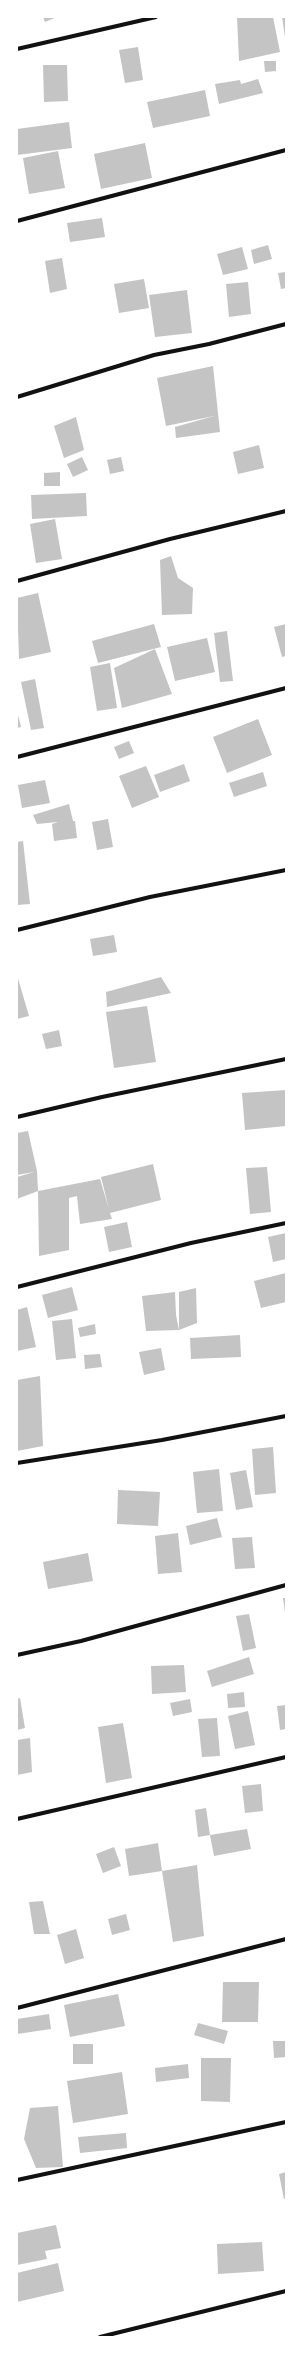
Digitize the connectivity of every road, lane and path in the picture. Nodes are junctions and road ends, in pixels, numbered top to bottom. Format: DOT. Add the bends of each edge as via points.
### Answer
graph roads {
  1 [pos="156,17"];
  2 [pos="17,49"];
  3 [pos="286,150"];
  4 [pos="17,221"];
  5 [pos="286,324"];
  6 [pos="17,397"];
  7 [pos="286,511"];
  8 [pos="17,581"];
  9 [pos="286,688"];
  10 [pos="17,757"];
  11 [pos="286,870"];
  12 [pos="17,930"];
  13 [pos="286,1059"];
  14 [pos="17,1117"];
  15 [pos="286,1223"];
  16 [pos="17,1287"];
  17 [pos="286,1416"];
  18 [pos="17,1463"];
  19 [pos="286,1586"];
  20 [pos="17,1655"];
  21 [pos="286,1757"];
  22 [pos="17,1819"];
  23 [pos="286,1938"];
  24 [pos="17,2008"];
  25 [pos="286,2122"];
  26 [pos="17,2180"];
  27 [pos="286,2291"];
  28 [pos="100,2337"];
  1 -- 2 [label="street"];
  3 -- 4 [label="street"];
  5 -- 6 [label="street" via="210,344 154,355"];
  7 -- 8 [label="street" via="170,539"];
  9 -- 10 [label="street"];
  11 -- 12 [label="street" via="150,897"];
  13 -- 14 [label="street"];
  15 -- 16 [label="street" via="190,1242"];
  17 -- 18 [label="street" via="162,1440"];
  19 -- 20 [label="street" via="81,1641"];
  21 -- 22 [label="street"];
  23 -- 24 [label="street"];
  25 -- 26 [label="street"];
  27 -- 28 [label="street"];
}
